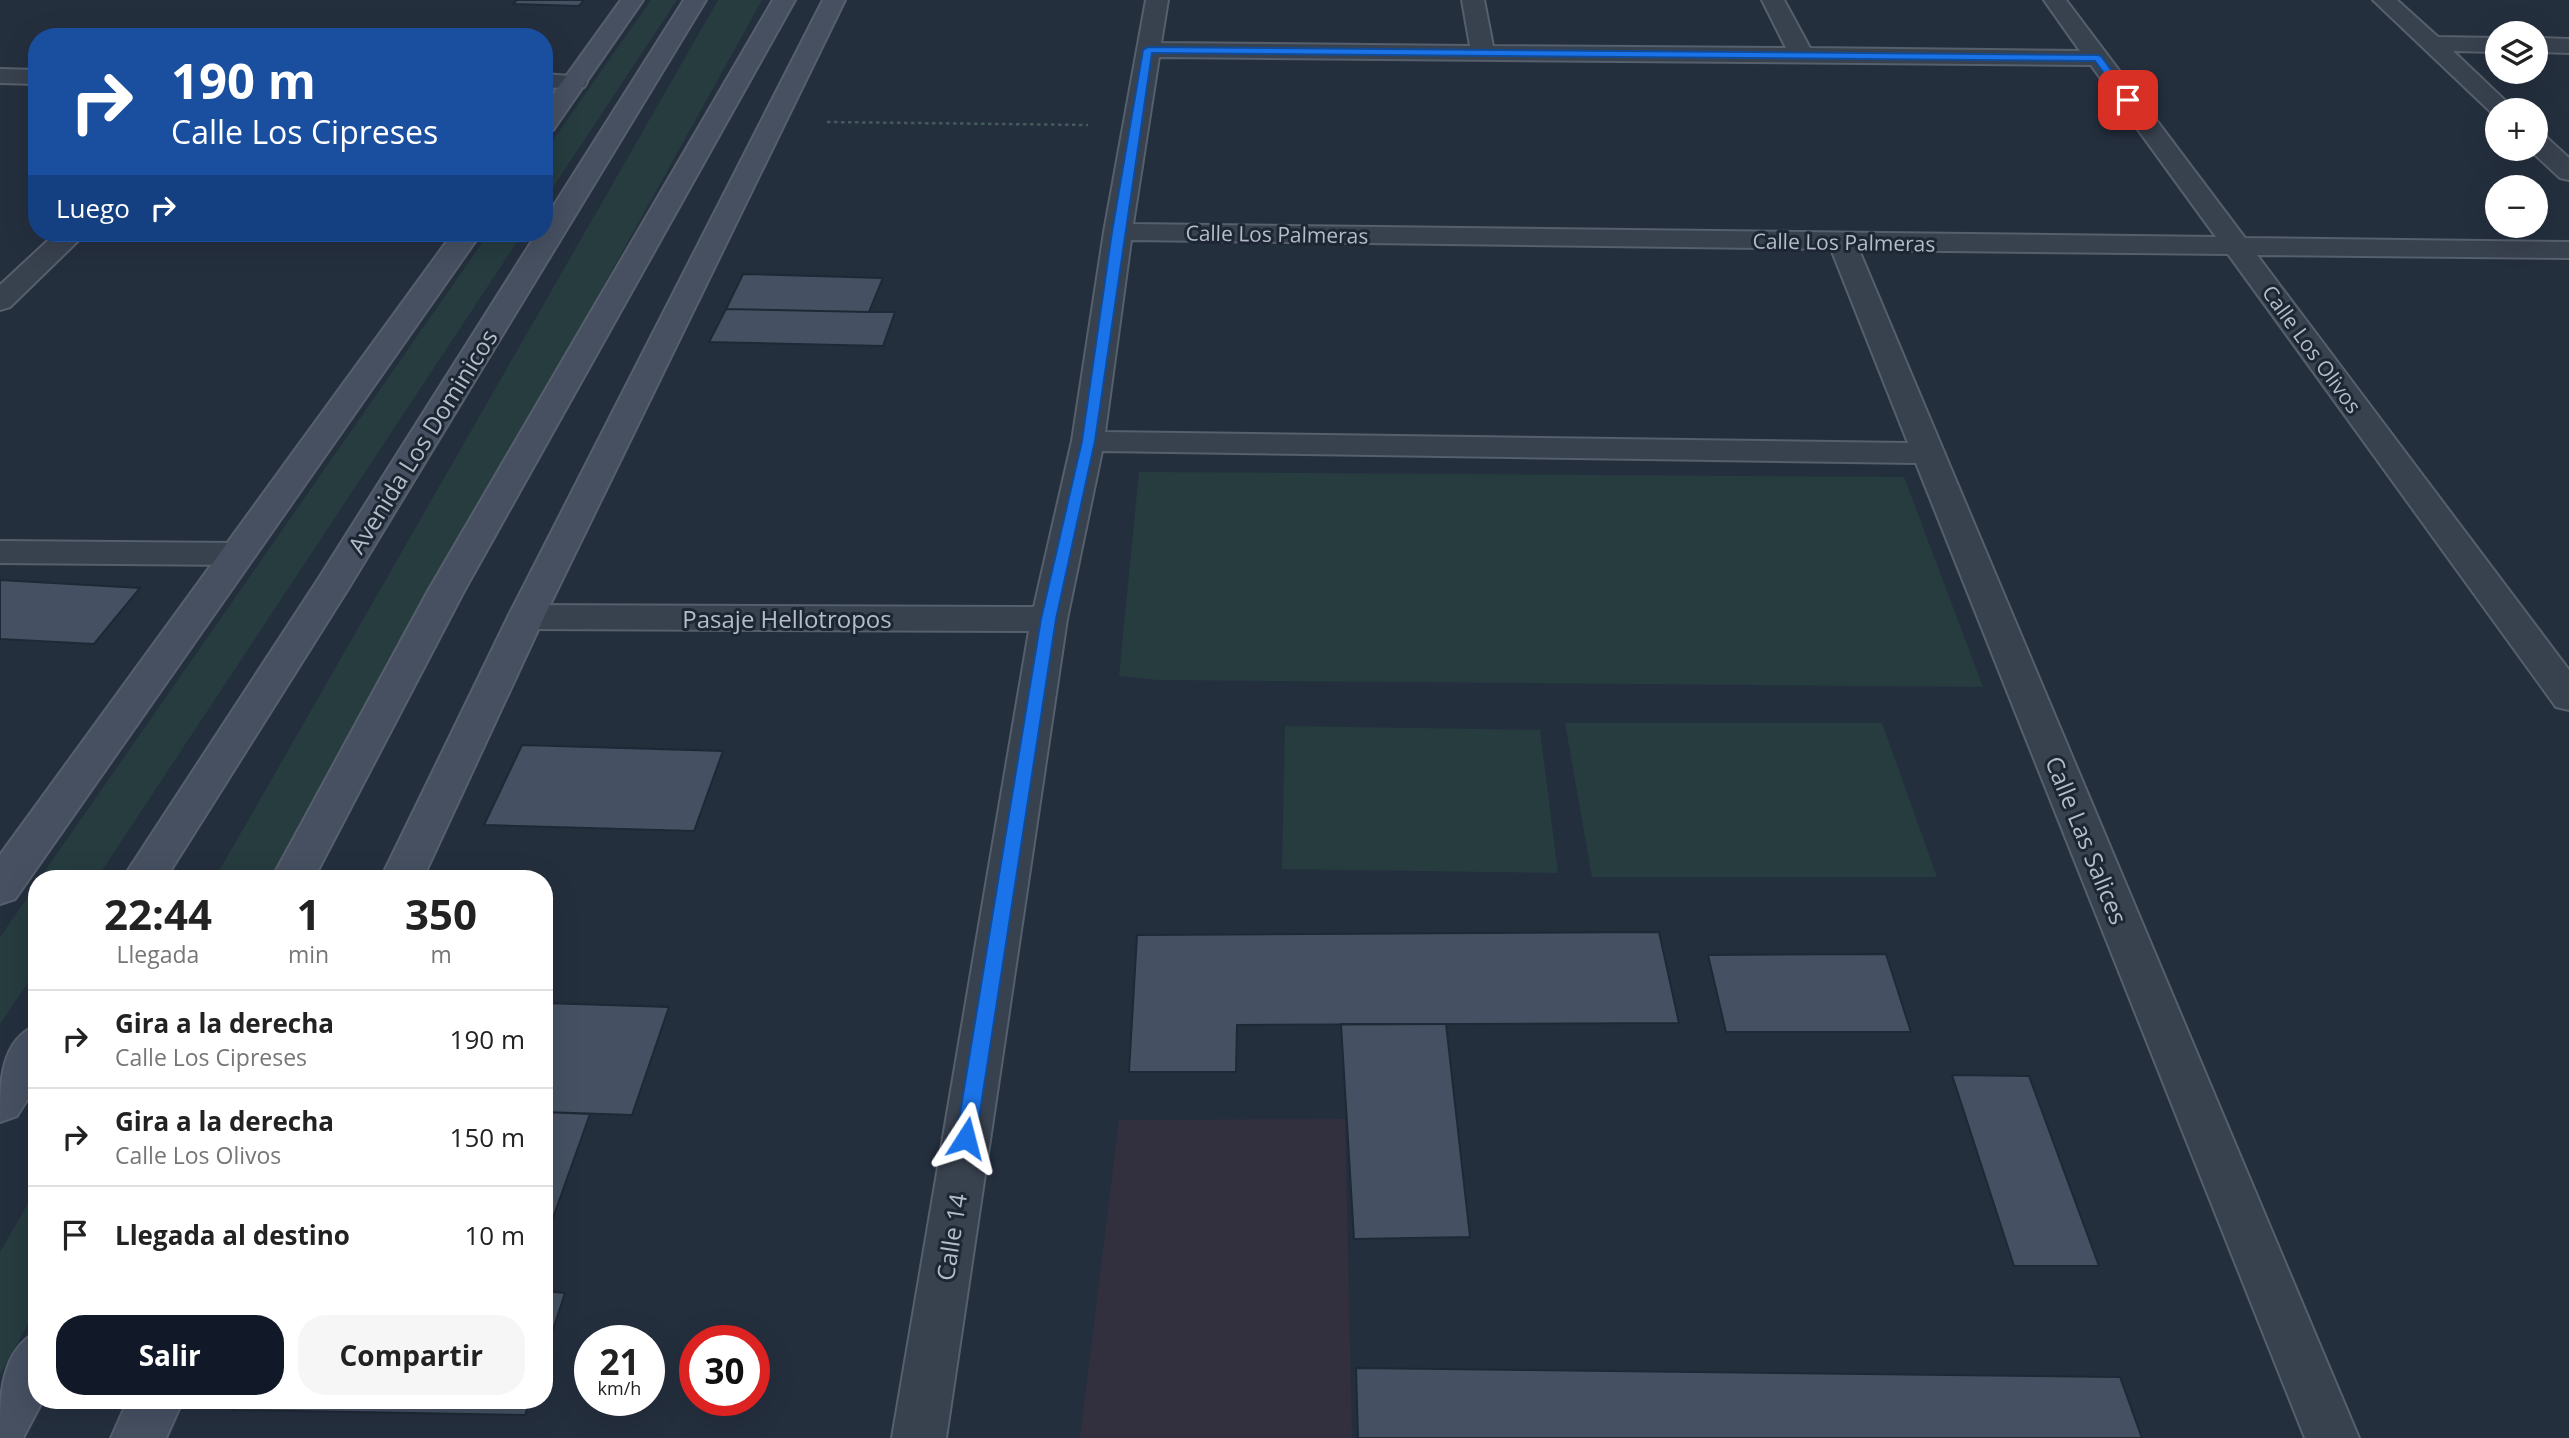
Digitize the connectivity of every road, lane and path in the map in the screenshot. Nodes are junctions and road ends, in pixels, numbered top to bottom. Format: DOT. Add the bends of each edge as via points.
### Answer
graph roads {
  1 [pos="632,0"];
  2 [pos="695,0"];
  3 [pos="785,0"];
  4 [pos="834,0"];
  5 [pos="1157,0"];
  6 [pos="1473,0"];
  7 [pos="1773,0"];
  8 [pos="2055,0"];
  9 [pos="2384,0"];
  10 [pos="2432,44"];
  11 [pos="2485,45"];
  12 [pos="2548,45"];
  13 [pos="2569,46"];
  14 [pos="1148,50"];
  15 [pos="1483,53"];
  16 [pos="1802,56"];
  17 [pos="2098,58"];
  18 [pos="0,76"];
  19 [pos="28,77"];
  20 [pos="553,81"];
  21 [pos="575,82"];
  22 [pos="2490,98"];
  23 [pos="553,113"];
  24 [pos="774,121"];
  25 [pos="1135,125"];
  26 [pos="2548,152"];
  27 [pos="2569,172"];
  28 [pos="553,229"];
  29 [pos="1118,232"];
  30 [pos="62,242"];
  31 [pos="461,242"];
  32 [pos="545,242"];
  33 [pos="1842,242"];
  34 [pos="2235,245"];
  35 [pos="2569,250"];
  36 [pos="0,301"];
  37 [pos="1088,441"];
  38 [pos="1928,453"];
  39 [pos="0,552"];
  40 [pos="237,554"];
  41 [pos="526,617"];
  42 [pos="1049,619"];
  43 [pos="2569,697"];
  44 [pos="149,870"];
  45 [pos="297,870"];
  46 [pos="406,870"];
  47 [pos="0,887"];
  48 [pos="28,1058"];
  49 [pos="0,1101"];
  50 [pos="28,1375"];
  51 [pos="152,1409"];
  52 [pos="0,1426"];
  53 [pos="138,1438"];
  54 [pos="919,1438"];
  55 [pos="2332,1438"];
  1 -- 21 [label="main road"];
  2 -- 28 [label="main road, Avenida Los Dominicos"];
  3 -- 45 [label="main road" via="446,591"];
  4 -- 24 [label="main road"];
  5 -- 14 [label="street, Calle 14"];
  6 -- 15 [label="street"];
  7 -- 16 [label="street"];
  8 -- 17 [label="street, Calle Los Olivos"];
  9 -- 10 [label="street"];
  10 -- 11 [label="street"];
  10 -- 22 [label="street"];
  12 -- 13 [label="street"];
  14 -- 15 [label="street"];
  14 -- 25 [label="street, Calle 14"];
  15 -- 16 [label="street"];
  16 -- 17 [label="street"];
  17 -- 34 [label="street, Calle Los Olivos"];
  18 -- 19 [label="street"];
  20 -- 21 [label="street"];
  21 -- 23 [label="main road"];
  24 -- 25 [label="path"];
  24 -- 41 [label="main road"];
  25 -- 29 [label="street, Calle 14"];
  26 -- 27 [label="street"];
  29 -- 33 [label="street, Calle Los Palmeras"];
  29 -- 37 [label="street, Calle 14"];
  30 -- 36 [label="street"];
  31 -- 40 [label="main road"];
  32 -- 44 [label="main road, Avenida Los Dominicos" via="323,601"];
  33 -- 34 [label="street, Calle Los Palmeras"];
  33 -- 38 [label="street, Calle Las Salices"];
  34 -- 35 [label="street, Calle Los Palmeras"];
  34 -- 43 [label="street, Calle Los Olivos"];
  37 -- 38 [label="street"];
  37 -- 42 [label="street, Calle 14"];
  38 -- 55 [label="street, Calle Las Salices"];
  39 -- 40 [label="street"];
  40 -- 47 [label="main road"];
  41 -- 42 [label="street, Pasaje Hellotropos"];
  41 -- 46 [label="main road"];
  42 -- 54 [label="street, Calle 14"];
  48 -- 49 [label="main road"];
  50 -- 52 [label="main road"];
  51 -- 53 [label="main road"];
}
